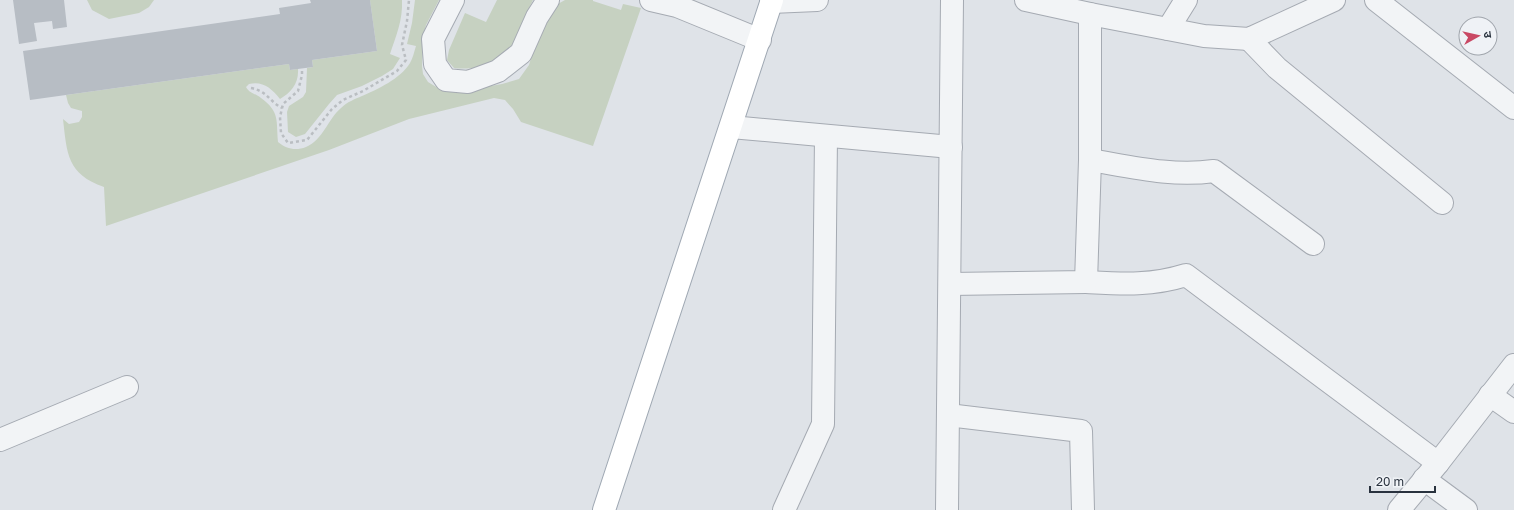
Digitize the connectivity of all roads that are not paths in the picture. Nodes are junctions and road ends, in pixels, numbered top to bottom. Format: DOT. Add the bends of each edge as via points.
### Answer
graph roads {
  1 [pos="453,0"];
  2 [pos="548,0"];
  3 [pos="651,0"];
  4 [pos="817,0"];
  5 [pos="952,0"];
  6 [pos="1026,0"];
  7 [pos="1186,0"];
  8 [pos="1334,0"];
  9 [pos="1376,0"];
  10 [pos="771,1"];
  11 [pos="1090,14"];
  12 [pos="1168,29"];
  13 [pos="1249,39"];
  14 [pos="760,40"];
  15 [pos="1514,108"];
  16 [pos="731,127"];
  17 [pos="826,136"];
  18 [pos="951,147"];
  19 [pos="1090,160"];
  20 [pos="1442,203"];
  21 [pos="1313,244"];
  22 [pos="1086,282"];
  23 [pos="950,284"];
  24 [pos="1514,365"];
  25 [pos="127,387"];
  26 [pos="1490,395"];
  27 [pos="1514,412"];
  28 [pos="948,415"];
  29 [pos="0,440"];
  30 [pos="1431,471"];
  31 [pos="604,510"];
  32 [pos="784,510"];
  33 [pos="947,510"];
  34 [pos="1083,510"];
  35 [pos="1399,510"];
  36 [pos="1466,510"];
  1 -- 2 [label="street" via="433,39 435,64 446,80 468,82 498,71 521,53 537,17"];
  3 -- 14 [label="street" via="677,6"];
  4 -- 10 [label="street"];
  5 -- 18 [label="street"];
  6 -- 11 [label="street"];
  7 -- 12 [label="street"];
  8 -- 13 [label="street"];
  9 -- 15 [label="street"];
  10 -- 14 [label="main road"];
  11 -- 12 [label="street"];
  11 -- 19 [label="street"];
  12 -- 13 [label="street" via="1204,36"];
  13 -- 20 [label="street" via="1277,68"];
  14 -- 16 [label="main road"];
  16 -- 17 [label="street"];
  16 -- 31 [label="main road"];
  17 -- 18 [label="street"];
  17 -- 32 [label="street" via="823,424"];
  18 -- 23 [label="street"];
  19 -- 21 [label="street" via="1168,173 1196,174 1214,171"];
  19 -- 22 [label="street"];
  22 -- 23 [label="street"];
  22 -- 30 [label="street" via="1128,284 1166,281 1186,275"];
  23 -- 28 [label="street"];
  24 -- 26 [label="street"];
  25 -- 29 [label="street"];
  26 -- 27 [label="street"];
  26 -- 30 [label="street"];
  28 -- 33 [label="street"];
  28 -- 34 [label="street" via="1081,431"];
  30 -- 35 [label="street"];
  30 -- 36 [label="street"];
}
